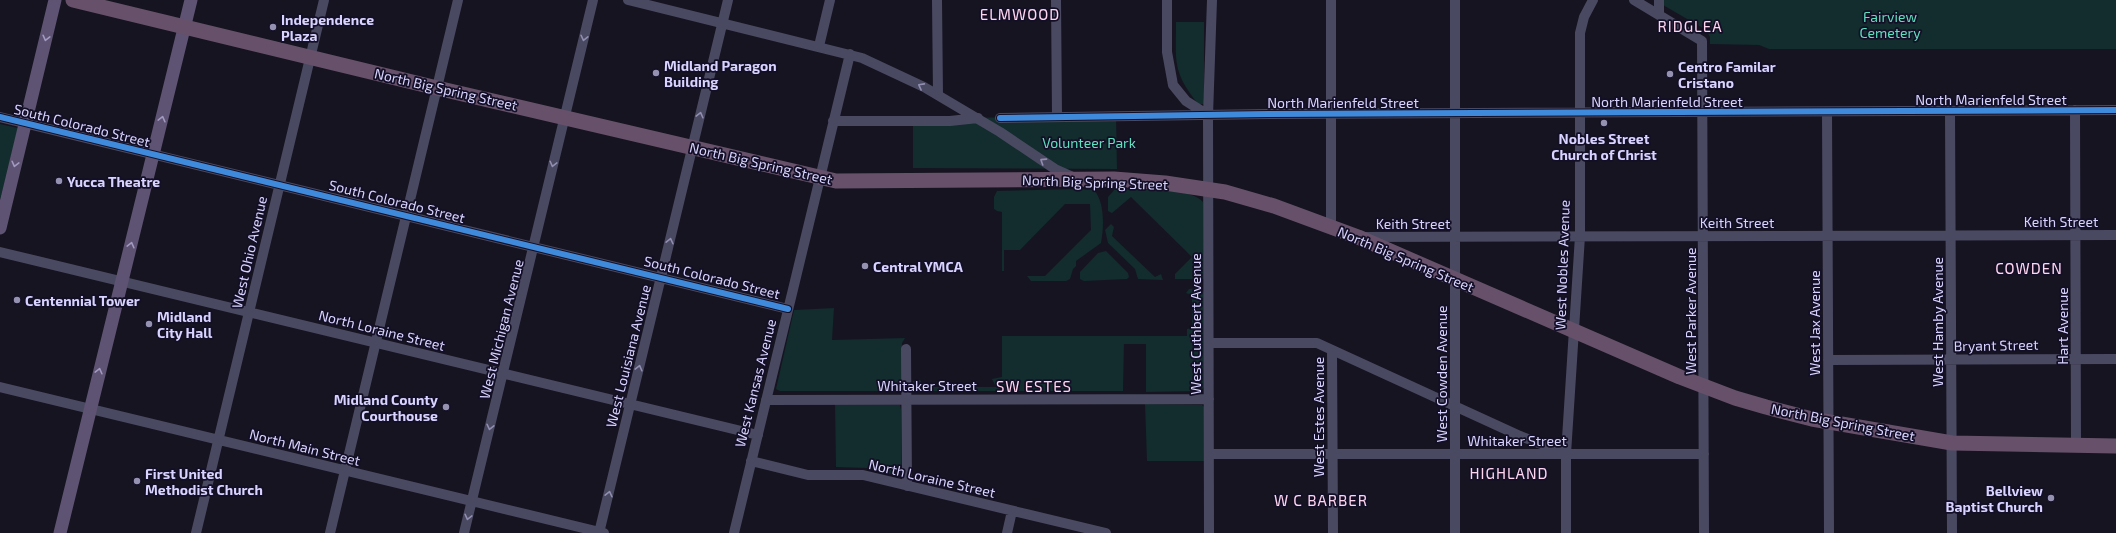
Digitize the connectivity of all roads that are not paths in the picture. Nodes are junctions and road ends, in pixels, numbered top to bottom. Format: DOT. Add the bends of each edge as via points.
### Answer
graph roads {
  1 [pos="55,0"];
  2 [pos="73,0"];
  3 [pos="191,0"];
  4 [pos="324,0"];
  5 [pos="458,0"];
  6 [pos="593,0"];
  7 [pos="628,0"];
  8 [pos="728,0"];
  9 [pos="830,0"];
  10 [pos="937,0"];
  11 [pos="1056,0"];
  12 [pos="1167,0"];
  13 [pos="1212,0"];
  14 [pos="1331,0"];
  15 [pos="1455,0"];
  16 [pos="1593,0"];
  17 [pos="1634,0"];
  18 [pos="1659,0"];
  19 [pos="1659,15"];
  20 [pos="722,23"];
  21 [pos="185,27"];
  22 [pos="819,46"];
  23 [pos="850,54"];
  24 [pos="310,57"];
  25 [pos="437,88"];
  26 [pos="938,95"];
  27 [pos="2075,110"];
  28 [pos="2116,110"];
  29 [pos="1827,112"];
  30 [pos="1950,112"];
  31 [pos="1579,113"];
  32 [pos="1703,113"];
  33 [pos="1331,114"];
  34 [pos="1455,114"];
  35 [pos="1208,115"];
  36 [pos="1057,116"];
  37 [pos="0,117"];
  38 [pos="565,117"];
  39 [pos="978,118"];
  40 [pos="1000,118"];
  41 [pos="833,121"];
  42 [pos="25,124"];
  43 [pos="692,147"];
  44 [pos="153,154"];
  45 [pos="820,176"];
  46 [pos="1078,179"];
  47 [pos="279,185"];
  48 [pos="1208,188"];
  49 [pos="406,216"];
  50 [pos="1331,226"];
  51 [pos="0,228"];
  52 [pos="2075,234"];
  53 [pos="1951,235"];
  54 [pos="2116,235"];
  55 [pos="1580,236"];
  56 [pos="1704,236"];
  57 [pos="1828,236"];
  58 [pos="1358,237"];
  59 [pos="1455,237"];
  60 [pos="533,246"];
  61 [pos="0,252"];
  62 [pos="661,277"];
  63 [pos="1455,280"];
  64 [pos="122,282"];
  65 [pos="788,309"];
  66 [pos="249,312"];
  67 [pos="1574,331"];
  68 [pos="376,343"];
  69 [pos="1209,343"];
  70 [pos="906,349"];
  71 [pos="1332,350"];
  72 [pos="2076,358"];
  73 [pos="2116,359"];
  74 [pos="1828,360"];
  75 [pos="1951,360"];
  76 [pos="502,374"];
  77 [pos="0,387"];
  78 [pos="1703,387"];
  79 [pos="1209,398"];
  80 [pos="907,399"];
  81 [pos="766,400"];
  82 [pos="630,404"];
  83 [pos="1455,406"];
  84 [pos="89,409"];
  85 [pos="1828,422"];
  86 [pos="758,435"];
  87 [pos="218,440"];
  88 [pos="1952,442"];
  89 [pos="2076,445"];
  90 [pos="2116,446"];
  91 [pos="1210,454"];
  92 [pos="1332,454"];
  93 [pos="1455,454"];
  94 [pos="1566,454"];
  95 [pos="1704,454"];
  96 [pos="751,461"];
  97 [pos="345,471"];
  98 [pos="907,486"];
  99 [pos="472,501"];
  100 [pos="1012,511"];
  101 [pos="60,533"];
  102 [pos="196,533"];
  103 [pos="330,533"];
  104 [pos="464,533"];
  105 [pos="601,533"];
  106 [pos="734,533"];
  107 [pos="1006,533"];
  108 [pos="1106,533"];
  109 [pos="1210,533"];
  110 [pos="1333,533"];
  111 [pos="1455,533"];
  112 [pos="1566,533"];
  113 [pos="1704,533"];
  114 [pos="1829,533"];
  115 [pos="1952,533"];
  1 -- 42 [label="main road, one-way"];
  2 -- 21 [label="highway, North Big Spring Street"];
  3 -- 21 [label="main road"];
  4 -- 24 [label="street, West Ohio Avenue"];
  5 -- 25 [label="street"];
  6 -- 38 [label="street, West Michigan Avenue, one-way"];
  7 -- 20 [label="street"];
  8 -- 20 [label="street, West Louisiana Avenue"];
  9 -- 22 [label="street"];
  10 -- 26 [label="street"];
  11 -- 36 [label="street"];
  12 -- 35 [label="street" via="1167,52 1173,85 1186,101"];
  13 -- 35 [label="street, West Cuthbert Avenue"];
  14 -- 33 [label="street"];
  15 -- 34 [label="street, West Cowden Avenue"];
  16 -- 31 [label="street, West Nobles Avenue" via="1584,17 1580,33"];
  17 -- 19 [label="street"];
  18 -- 19 [label="street"];
  19 -- 32 [label="street, West Parker Avenue" via="1702,41"];
  20 -- 22 [label="street"];
  43 -- 20 [label="street, West Louisiana Avenue, one-way"];
  21 -- 24 [label="highway, North Big Spring Street"];
  44 -- 21 [label="main road, one-way"];
  22 -- 23 [label="street"];
  26 -- 23 [label="street, one-way" via="895,72"];
  23 -- 41 [label="street, West Kansas Avenue"];
  24 -- 25 [label="highway, North Big Spring Street"];
  24 -- 47 [label="street, West Ohio Avenue"];
  25 -- 38 [label="highway, North Big Spring Street"];
  25 -- 49 [label="street"];
  26 -- 39 [label="street"];
  27 -- 28 [label="street, North Marienfeld Street"];
  27 -- 30 [label="street, North Marienfeld Street"];
  27 -- 52 [label="street, Hart Avenue"];
  29 -- 30 [label="street, North Marienfeld Street"];
  29 -- 32 [label="street, North Marienfeld Street"];
  29 -- 57 [label="street, West Jax Avenue"];
  30 -- 53 [label="street, West Hamby Avenue"];
  31 -- 32 [label="street, North Marienfeld Street"];
  31 -- 34 [label="street, North Marienfeld Street"];
  31 -- 55 [label="street, West Nobles Avenue"];
  32 -- 56 [label="street, West Parker Avenue"];
  33 -- 34 [label="street, North Marienfeld Street"];
  33 -- 35 [label="street, North Marienfeld Street"];
  33 -- 50 [label="street"];
  34 -- 59 [label="street, West Cowden Avenue"];
  35 -- 36 [label="street, North Marienfeld Street"];
  35 -- 48 [label="street, West Cuthbert Avenue"];
  36 -- 40 [label="street, North Marienfeld Street"];
  37 -- 42 [label="street, South Colorado Street"];
  38 -- 43 [label="highway, North Big Spring Street"];
  38 -- 60 [label="street, West Michigan Avenue, one-way"];
  39 -- 41 [label="street" via="950,122"];
  46 -- 39 [label="street, one-way" via="1055,169"];
  41 -- 45 [label="street, West Kansas Avenue"];
  42 -- 44 [label="street, South Colorado Street"];
  42 -- 51 [label="main road, one-way"];
  43 -- 45 [label="highway, North Big Spring Street"];
  62 -- 43 [label="street, West Louisiana Avenue, one-way"];
  44 -- 47 [label="street, South Colorado Street"];
  64 -- 44 [label="main road, one-way"];
  45 -- 46 [label="highway, North Big Spring Street" via="836,181"];
  45 -- 65 [label="street, West Kansas Avenue"];
  46 -- 48 [label="highway, North Big Spring Street"];
  47 -- 49 [label="street, South Colorado Street"];
  47 -- 66 [label="street, West Ohio Avenue"];
  48 -- 50 [label="highway, North Big Spring Street" via="1274,206"];
  48 -- 69 [label="street, West Cuthbert Avenue"];
  49 -- 60 [label="street, South Colorado Street"];
  49 -- 68 [label="street"];
  50 -- 58 [label="highway, North Big Spring Street"];
  52 -- 53 [label="street, Keith Street"];
  52 -- 54 [label="street, Keith Street"];
  52 -- 72 [label="street, Hart Avenue"];
  53 -- 57 [label="street, Keith Street"];
  53 -- 75 [label="street, West Hamby Avenue"];
  55 -- 56 [label="street, Keith Street"];
  55 -- 59 [label="street, Keith Street"];
  55 -- 67 [label="street, West Nobles Avenue"];
  56 -- 57 [label="street, Keith Street"];
  56 -- 78 [label="street, West Parker Avenue"];
  57 -- 74 [label="street, West Jax Avenue"];
  58 -- 59 [label="street, Keith Street"];
  58 -- 63 [label="highway, North Big Spring Street"];
  59 -- 63 [label="street, West Cowden Avenue"];
  60 -- 62 [label="street, South Colorado Street"];
  60 -- 76 [label="street, West Michigan Avenue"];
  61 -- 64 [label="street, North Loraine Street"];
  62 -- 65 [label="street, South Colorado Street"];
  82 -- 62 [label="street, West Louisiana Avenue, one-way"];
  63 -- 67 [label="highway, North Big Spring Street"];
  63 -- 83 [label="street, West Cowden Avenue"];
  64 -- 66 [label="street, North Loraine Street"];
  84 -- 64 [label="main road, one-way"];
  65 -- 81 [label="street, West Kansas Avenue"];
  66 -- 68 [label="street, North Loraine Street"];
  66 -- 87 [label="street, West Ohio Avenue"];
  67 -- 78 [label="highway, North Big Spring Street"];
  67 -- 94 [label="street, West Nobles Avenue"];
  68 -- 76 [label="street, North Loraine Street"];
  68 -- 97 [label="street"];
  69 -- 71 [label="street" via="1317,343"];
  69 -- 79 [label="street, West Cuthbert Avenue"];
  70 -- 80 [label="street"];
  71 -- 83 [label="street"];
  71 -- 92 [label="street, West Estes Avenue"];
  72 -- 73 [label="street, Bryant Street"];
  72 -- 75 [label="street, Bryant Street"];
  72 -- 89 [label="street, Hart Avenue"];
  74 -- 75 [label="street, Bryant Street"];
  74 -- 85 [label="street, West Jax Avenue"];
  75 -- 88 [label="street, West Hamby Avenue"];
  76 -- 82 [label="street, North Loraine Street"];
  76 -- 99 [label="street, West Michigan Avenue, one-way"];
  77 -- 84 [label="street, North Main Street"];
  78 -- 85 [label="highway, North Big Spring Street" via="1766,407"];
  78 -- 95 [label="street, West Parker Avenue"];
  79 -- 80 [label="street, Whitaker Street"];
  79 -- 91 [label="street, West Cuthbert Avenue"];
  80 -- 81 [label="street, Whitaker Street"];
  80 -- 98 [label="street"];
  81 -- 86 [label="street, West Kansas Avenue"];
  82 -- 86 [label="street, North Loraine Street"];
  105 -- 82 [label="street, West Louisiana Avenue, one-way"];
  83 -- 93 [label="street, West Cowden Avenue"];
  83 -- 94 [label="street"];
  84 -- 87 [label="street, North Main Street"];
  84 -- 101 [label="main road"];
  85 -- 88 [label="highway, North Big Spring Street"];
  85 -- 114 [label="street, West Jax Avenue"];
  86 -- 96 [label="street, West Kansas Avenue"];
  87 -- 97 [label="street, North Main Street"];
  87 -- 102 [label="street, West Ohio Avenue"];
  88 -- 89 [label="highway, North Big Spring Street"];
  88 -- 115 [label="street, West Hamby Avenue"];
  89 -- 90 [label="highway, North Big Spring Street"];
  91 -- 92 [label="street, Whitaker Street"];
  91 -- 109 [label="street, West Cuthbert Avenue"];
  92 -- 93 [label="street, Whitaker Street"];
  92 -- 110 [label="street, West Estes Avenue"];
  93 -- 94 [label="street, Whitaker Street"];
  93 -- 111 [label="street, West Cowden Avenue"];
  94 -- 95 [label="street, Whitaker Street"];
  94 -- 112 [label="street, West Nobles Avenue"];
  95 -- 113 [label="street, West Parker Avenue"];
  96 -- 98 [label="street, North Loraine Street" via="808,475 863,475"];
  96 -- 106 [label="street, West Kansas Avenue"];
  97 -- 99 [label="street, North Main Street"];
  97 -- 103 [label="street"];
  98 -- 100 [label="street, North Loraine Street"];
  99 -- 104 [label="street, West Michigan Avenue, one-way"];
  99 -- 105 [label="street, North Main Street"];
  100 -- 107 [label="street"];
  100 -- 108 [label="street, North Loraine Street"];
}
